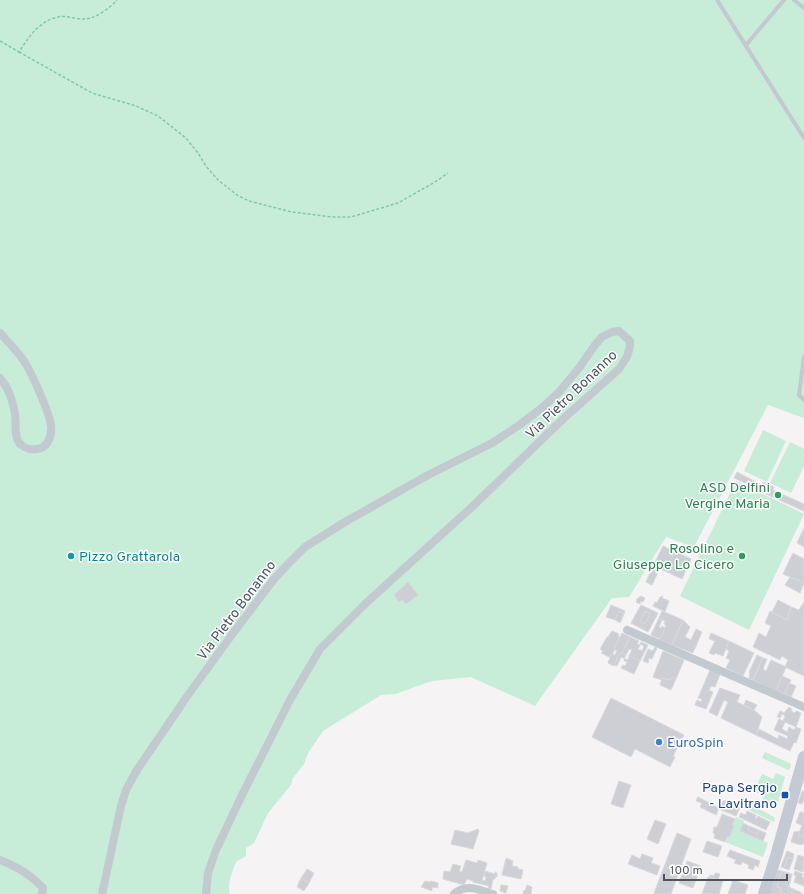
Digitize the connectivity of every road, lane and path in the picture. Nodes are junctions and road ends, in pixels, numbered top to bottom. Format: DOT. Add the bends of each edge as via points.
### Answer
graph roads {
  1 [pos="117,0"];
  2 [pos="717,0"];
  3 [pos="784,0"];
  4 [pos="794,0"];
  5 [pos="804,8"];
  6 [pos="0,41"];
  7 [pos="746,45"];
  8 [pos="19,52"];
  9 [pos="804,138"];
  10 [pos="448,173"];
  11 [pos="0,334"];
  12 [pos="804,357"];
  13 [pos="0,378"];
  14 [pos="804,400"];
  15 [pos="627,630"];
  16 [pos="804,707"];
  17 [pos="804,757"];
  18 [pos="0,860"];
  19 [pos="42,894"];
  20 [pos="102,894"];
  21 [pos="206,894"];
  22 [pos="454,894"];
  23 [pos="493,894"];
  24 [pos="764,894"];
  1 -- 8 [label="path" via="102,13 85,20 58,17 45,22 31,33"];
  2 -- 7 [label="lane"];
  3 -- 7 [label="lane"];
  4 -- 5 [label="lane"];
  6 -- 8 [label="path"];
  7 -- 9 [label="lane"];
  8 -- 10 [label="path" via="92,93 136,106 158,116 186,138 218,180 249,201 292,212 351,217 398,203"];
  11 -- 13 [label="street" via="32,376 48,414 50,434 48,443 41,449 26,448 20,443 16,435 16,415 11,397 6,384"];
  12 -- 14 [label="lane" via="799,395"];
  15 -- 16 [label="street"];
  17 -- 24 [label="main road"];
  18 -- 19 [label="street" via="34,878 43,888"];
  20 -- 21 [label="street, Via Pietro Bonanno" via="121,806 137,770 205,672 284,568 306,547 345,522 428,475 492,443 518,426 559,392 602,337 619,331 625,335 630,341 630,350 619,369 365,604 320,649 290,700 216,850 208,873"];
  22 -- 23 [label="street" via="460,888 472,888"];
}
